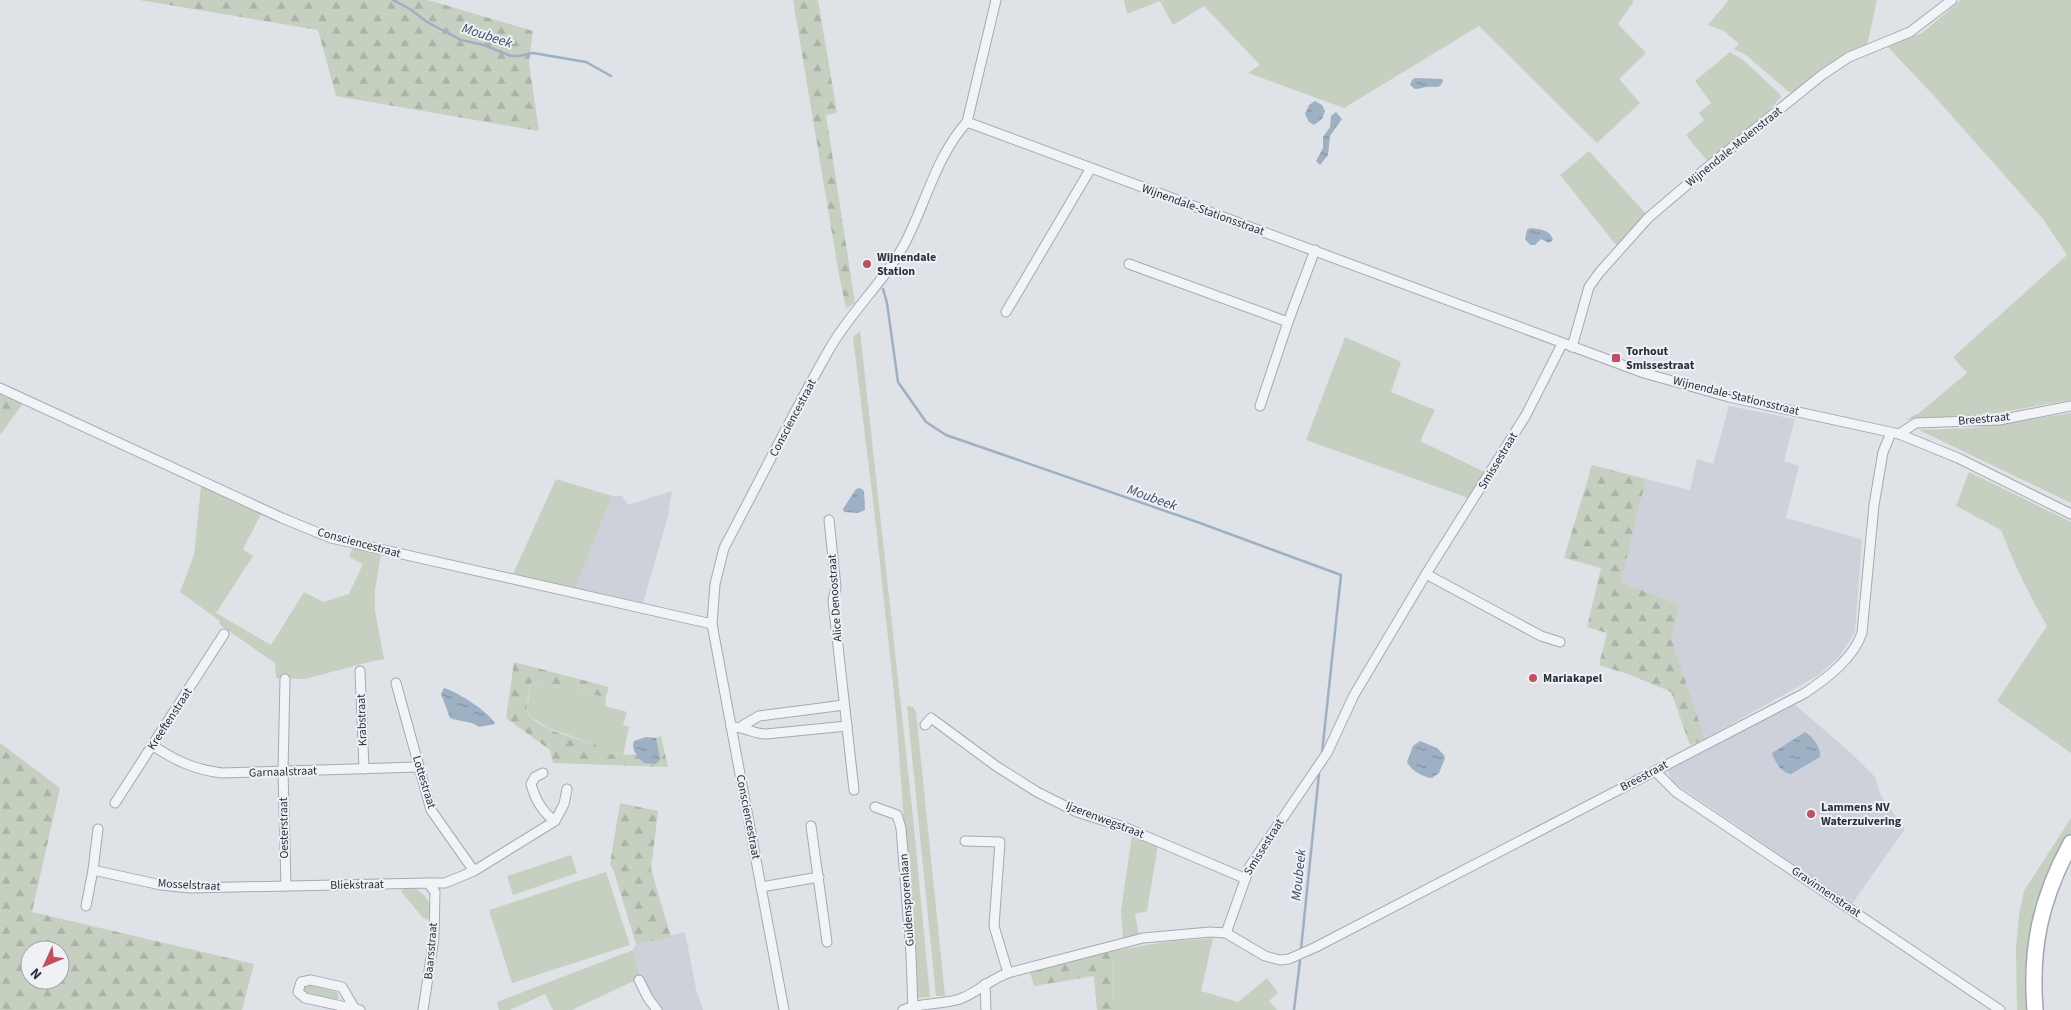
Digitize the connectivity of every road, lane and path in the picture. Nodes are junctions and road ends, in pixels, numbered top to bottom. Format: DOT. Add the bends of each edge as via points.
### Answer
graph roads {
  1 [pos="996,0"];
  2 [pos="1952,0"];
  3 [pos="966,122"];
  4 [pos="1091,168"];
  5 [pos="1315,250"];
  6 [pos="1128,264"];
  7 [pos="1006,312"];
  8 [pos="1288,322"];
  9 [pos="1562,344"];
  10 [pos="1572,347"];
  11 [pos="0,388"];
  12 [pos="1260,406"];
  13 [pos="2071,406"];
  14 [pos="1895,433"];
  15 [pos="2071,514"];
  16 [pos="829,520"];
  17 [pos="1426,574"];
  18 [pos="712,624"];
  19 [pos="224,634"];
  20 [pos="1560,642"];
  21 [pos="360,671"];
  22 [pos="285,679"];
  23 [pos="396,683"];
  24 [pos="844,705"];
  25 [pos="926,725"];
  26 [pos="742,726"];
  27 [pos="847,726"];
  28 [pos="731,727"];
  29 [pos="152,745"];
  30 [pos="419,767"];
  31 [pos="364,769"];
  32 [pos="1655,771"];
  33 [pos="283,772"];
  34 [pos="543,773"];
  35 [pos="567,788"];
  36 [pos="854,790"];
  37 [pos="115,803"];
  38 [pos="875,807"];
  39 [pos="555,821"];
  40 [pos="811,826"];
  41 [pos="98,829"];
  42 [pos="965,841"];
  43 [pos="2071,843"];
  44 [pos="93,870"];
  45 [pos="474,871"];
  46 [pos="818,877"];
  47 [pos="1244,878"];
  48 [pos="428,883"];
  49 [pos="286,886"];
  50 [pos="761,887"];
  51 [pos="86,906"];
  52 [pos="1226,933"];
  53 [pos="827,942"];
  54 [pos="1008,973"];
  55 [pos="639,980"];
  56 [pos="985,984"];
  57 [pos="914,1007"];
  58 [pos="358,1010"];
  59 [pos="423,1010"];
  60 [pos="657,1010"];
  61 [pos="784,1010"];
  62 [pos="902,1010"];
  63 [pos="986,1010"];
  64 [pos="2000,1010"];
  65 [pos="2035,1010"];
  1 -- 3 [label="street"];
  2 -- 10 [label="street, Wijnendale-Molenstraat" via="1910,32 1849,57 1822,75 1648,218 1589,287"];
  3 -- 4 [label="street, Wijnendale-Stationsstraat"];
  3 -- 18 [label="street, Consciencestraat" via="954,136 905,243 831,347 724,548 715,584"];
  4 -- 5 [label="street, Wijnendale-Stationsstraat"];
  4 -- 7 [label="street"];
  5 -- 8 [label="street"];
  5 -- 9 [label="street, Wijnendale-Stationsstraat"];
  6 -- 8 [label="street"];
  8 -- 12 [label="street"];
  9 -- 10 [label="street, Wijnendale-Stationsstraat"];
  9 -- 17 [label="street, Smissestraat" via="1526,415"];
  10 -- 14 [label="street, Wijnendale-Stationsstraat" via="1644,373 1720,394"];
  11 -- 18 [label="street, Consciencestraat" via="331,538"];
  13 -- 14 [label="street, Breestraat" via="1999,420 1916,423"];
  14 -- 15 [label="street, Wijnendale-Stationsstraat" via="1958,458"];
  14 -- 32 [label="street, Breestraat" via="1883,452 1874,505 1862,633 1854,649 1832,673 1805,692"];
  16 -- 24 [label="street, Alice Denoostraat" via="836,586 833,601"];
  17 -- 20 [label="street" via="1541,636"];
  17 -- 47 [label="street, Smissestraat" via="1354,696 1328,753"];
  18 -- 28 [label="street, Consciencestraat"];
  19 -- 29 [label="street, Kreeftenstraat"];
  21 -- 31 [label="street, Krabstraat"];
  22 -- 33 [label="street, Oesterstraat"];
  23 -- 30 [label="street, Lottestraat"];
  24 -- 26 [label="street" via="759,716"];
  24 -- 27 [label="street, Alice Denoostraat"];
  25 -- 47 [label="street, Ijzerenwegstraat" via="931,718 1016,780 1077,812 1124,827"];
  26 -- 27 [label="street" via="761,734"];
  26 -- 28 [label="street"];
  27 -- 36 [label="street, Alice Denoostraat"];
  28 -- 50 [label="street, Consciencestraat"];
  29 -- 33 [label="street, Garnaalstraat" via="185,765 204,771"];
  29 -- 37 [label="street, Kreeftenstraat"];
  30 -- 31 [label="street, Garnaalstraat"];
  30 -- 45 [label="street, Lottestraat" via="431,810"];
  31 -- 33 [label="street, Garnaalstraat"];
  32 -- 52 [label="street, Breestraat" via="1296,956 1280,960 1265,956"];
  32 -- 64 [label="street, Gravinnenstraat" via="1676,792"];
  33 -- 49 [label="street, Oesterstraat"];
  34 -- 39 [label="street" via="535,777 532,790 541,807"];
  35 -- 39 [label="street" via="564,804"];
  38 -- 57 [label="street, Guldensporenlaan" via="897,815 901,828"];
  39 -- 45 [label="street, Bliekstraat"];
  40 -- 46 [label="street"];
  41 -- 44 [label="street"];
  42 -- 54 [label="street" via="1000,842 994,926"];
  43 -- 65 [label="main road" via="2051,883 2037,932 2033,978"];
  44 -- 49 [label="street, Mosselstraat" via="190,888"];
  44 -- 51 [label="street"];
  45 -- 48 [label="street, Bliekstraat" via="445,883"];
  46 -- 50 [label="street"];
  46 -- 53 [label="street"];
  47 -- 52 [label="street, Smissestraat"];
  48 -- 49 [label="street, Bliekstraat"];
  48 -- 59 [label="street, Baarsstraat" via="434,892 434,938"];
  50 -- 61 [label="street, Consciencestraat"];
  52 -- 54 [label="street" via="1143,938"];
  54 -- 56 [label="street"];
  55 -- 60 [label="street"];
  56 -- 57 [label="street" via="962,998"];
  56 -- 63 [label="street"];
  57 -- 62 [label="street"];
  58 -- 58 [label="street" via="342,987 311,980 300,982 298,992 305,998"];
}
